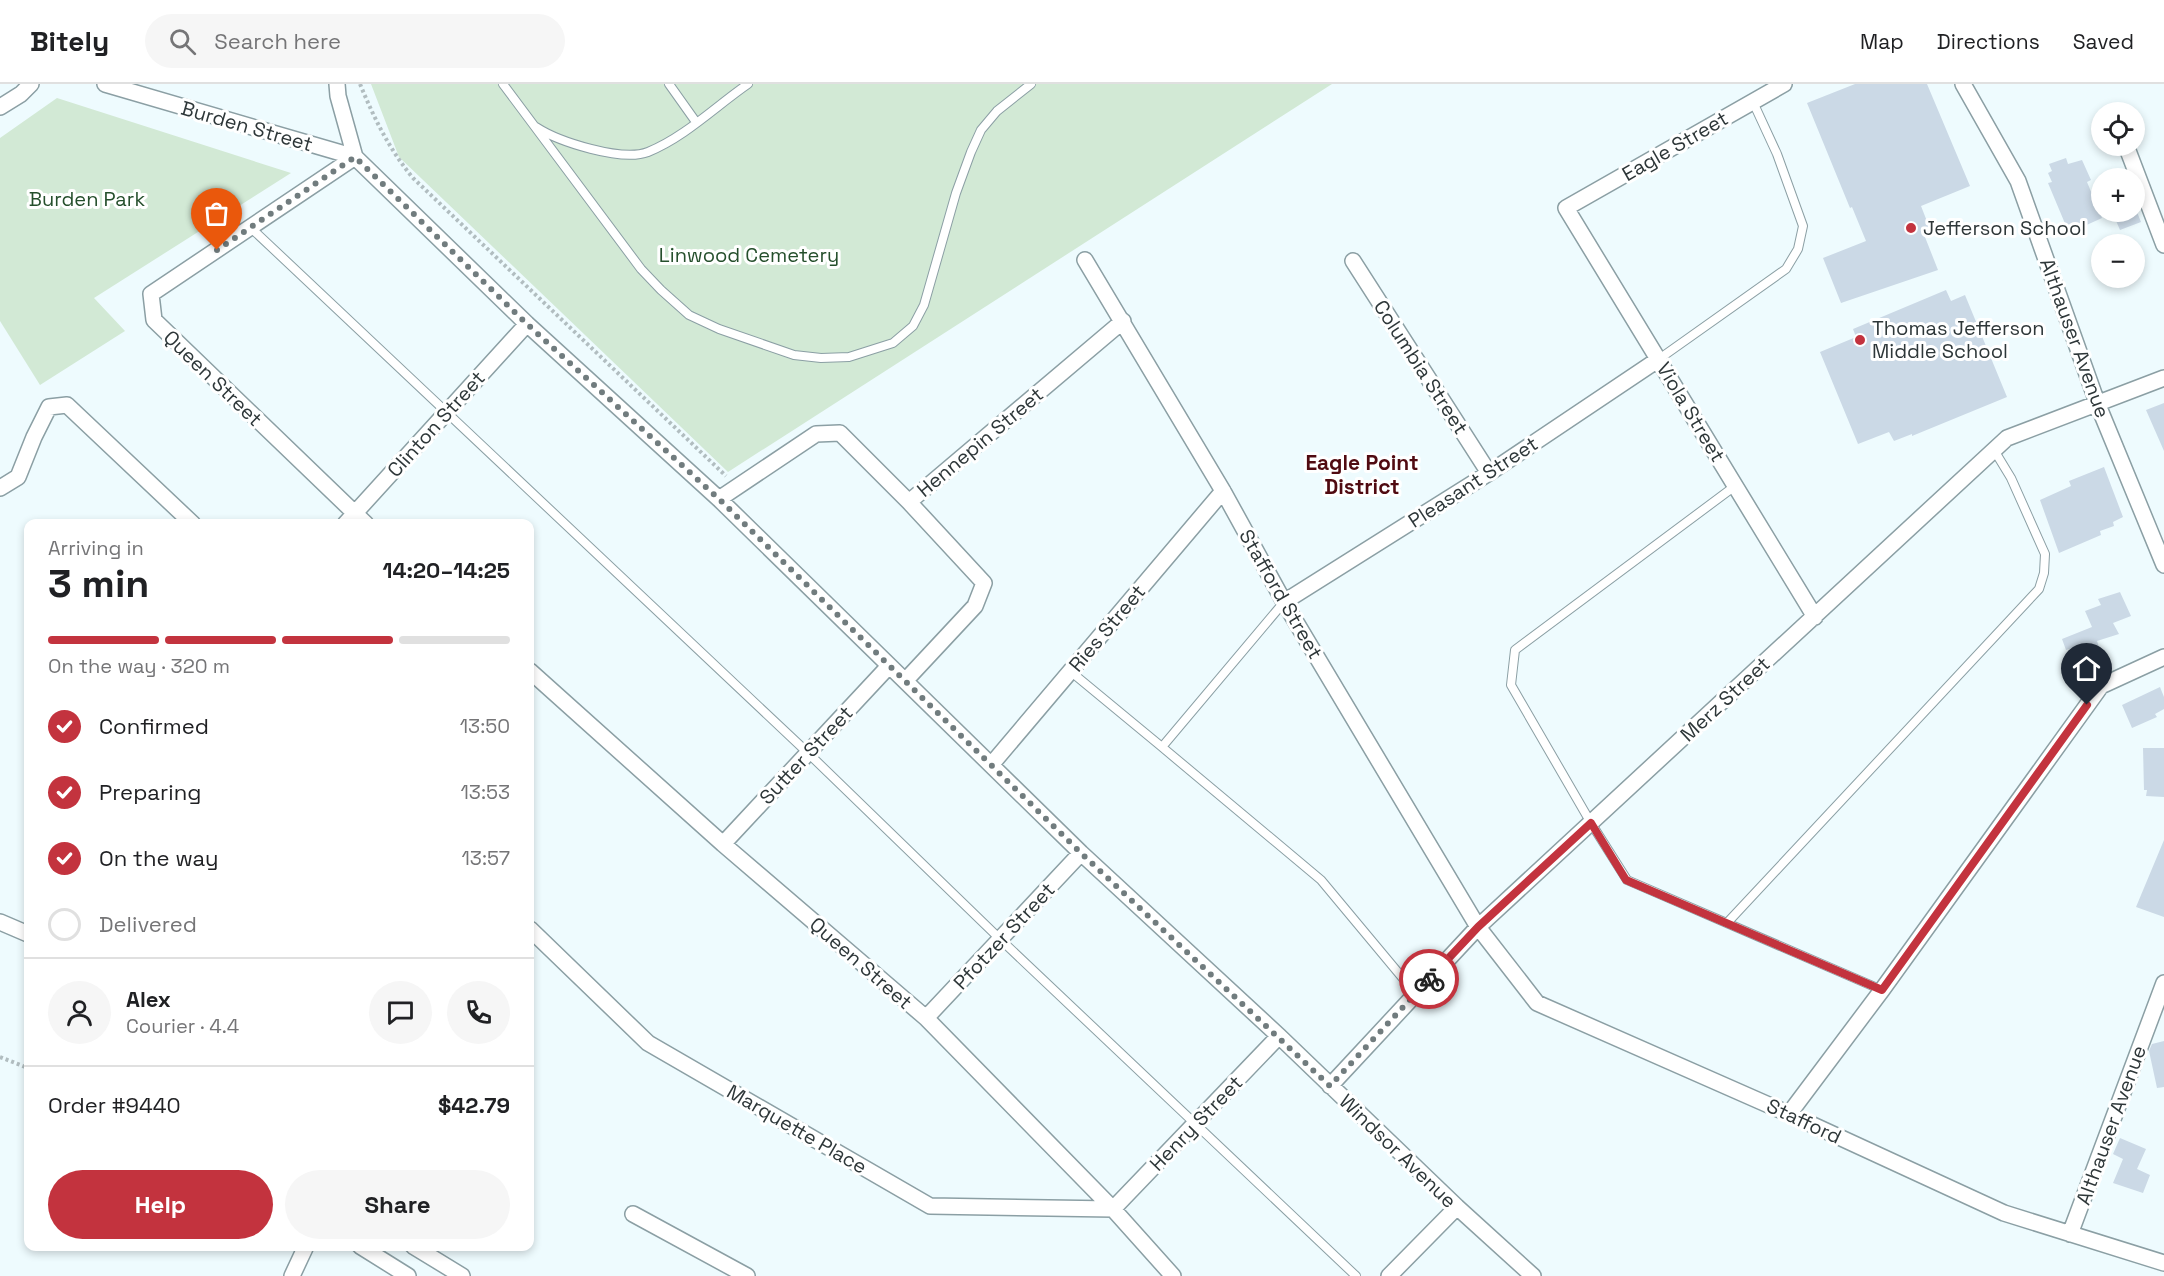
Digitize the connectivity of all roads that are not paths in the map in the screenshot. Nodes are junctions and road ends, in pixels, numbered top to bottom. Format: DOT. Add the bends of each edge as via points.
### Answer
graph roads {
  1 [pos="31,84"];
  2 [pos="105,84"];
  3 [pos="337,84"];
  4 [pos="503,84"];
  5 [pos="669,84"];
  6 [pos="748,84"];
  7 [pos="1030,84"];
  8 [pos="1784,84"];
  9 [pos="1963,84"];
  10 [pos="1753,102"];
  11 [pos="0,108"];
  12 [pos="696,122"];
  13 [pos="532,124"];
  14 [pos="2130,156"];
  15 [pos="355,157"];
  16 [pos="1566,208"];
  17 [pos="250,227"];
  18 [pos="2164,245"];
  19 [pos="1085,260"];
  20 [pos="1353,261"];
  21 [pos="1123,321"];
  22 [pos="527,324"];
  23 [pos="1659,359"];
  24 [pos="2164,378"];
  25 [pos="2098,405"];
  26 [pos="447,412"];
  27 [pos="1994,450"];
  28 [pos="1489,473"];
  29 [pos="1736,486"];
  30 [pos="0,488"];
  31 [pos="1223,491"];
  32 [pos="719,499"];
  33 [pos="909,502"];
  34 [pos="188,519"];
  35 [pos="355,519"];
  36 [pos="357,519"];
  37 [pos="2164,565"];
  38 [pos="1284,602"];
  39 [pos="1815,617"];
  40 [pos="2164,657"];
  41 [pos="889,666"];
  42 [pos="1070,671"];
  43 [pos="534,674"];
  44 [pos="905,681"];
  45 [pos="1162,747"];
  46 [pos="808,753"];
  47 [pos="991,765"];
  48 [pos="1591,823"];
  49 [pos="723,844"];
  50 [pos="1081,853"];
  51 [pos="0,922"];
  52 [pos="1727,923"];
  53 [pos="1478,927"];
  54 [pos="24,932"];
  55 [pos="534,933"];
  56 [pos="1000,939"];
  57 [pos="2164,983"];
  58 [pos="1882,990"];
  59 [pos="1416,994"];
  60 [pos="926,1018"];
  61 [pos="1279,1036"];
  62 [pos="1330,1086"];
  63 [pos="1789,1114"];
  64 [pos="1195,1124"];
  65 [pos="1457,1207"];
  66 [pos="1113,1209"];
  67 [pos="633,1214"];
  68 [pos="2070,1234"];
  69 [pos="304,1251"];
  70 [pos="368,1251"];
  71 [pos="422,1251"];
  72 [pos="2164,1263"];
  73 [pos="292,1276"];
  74 [pos="408,1276"];
  75 [pos="462,1276"];
  76 [pos="747,1276"];
  77 [pos="1173,1276"];
  78 [pos="1356,1276"];
  79 [pos="1389,1276"];
  80 [pos="1533,1276"];
  1 -- 11 [label="street"];
  2 -- 15 [label="street, Burden Street"];
  3 -- 15 [label="street"];
  4 -- 13 [label="lane"];
  5 -- 12 [label="lane"];
  6 -- 12 [label="lane"];
  7 -- 13 [label="lane" via="981,130 956,193 924,305 912,326 893,344 849,357 794,355 689,315 642,269"];
  8 -- 10 [label="street, Eagle Street"];
  9 -- 25 [label="street, Althauser Avenue" via="2019,181"];
  10 -- 16 [label="street, Eagle Street"];
  10 -- 23 [label="lane" via="1803,226 1798,249 1786,269"];
  12 -- 13 [label="lane" via="669,142 645,153 598,151 566,142"];
  14 -- 18 [label="street"];
  15 -- 17 [label="street, Queen Street"];
  15 -- 22 [label="street, Windsor Avenue"];
  16 -- 23 [label="street, Viola Street"];
  17 -- 26 [label="lane"];
  17 -- 35 [label="street, Queen Street" via="151,294 153,320"];
  19 -- 21 [label="street, Stafford Street"];
  20 -- 28 [label="street, Columbia Street"];
  21 -- 31 [label="street, Stafford Street"];
  21 -- 33 [label="street, Hennepin Street"];
  22 -- 26 [label="street, Clinton Street"];
  22 -- 32 [label="street, Windsor Avenue"];
  23 -- 28 [label="street, Pleasant Street"];
  23 -- 29 [label="street, Viola Street"];
  24 -- 25 [label="street, Merz Street"];
  25 -- 27 [label="street, Merz Street" via="2007,438"];
  25 -- 37 [label="street, Althauser Avenue"];
  26 -- 36 [label="street, Clinton Street"];
  26 -- 46 [label="lane"];
  27 -- 39 [label="street, Merz Street"];
  27 -- 52 [label="lane" via="2012,478 2045,554 2038,589"];
  28 -- 38 [label="street, Pleasant Street"];
  29 -- 39 [label="street, Viola Street"];
  29 -- 48 [label="lane" via="1515,650 1511,685"];
  30 -- 34 [label="street" via="18,477 49,407 67,405"];
  31 -- 38 [label="street, Stafford Street"];
  31 -- 42 [label="street, Ries Street"];
  32 -- 33 [label="street, Hennepin Street" via="816,434 840,434"];
  32 -- 41 [label="street, Windsor Avenue"];
  33 -- 44 [label="street" via="984,584 975,606"];
  38 -- 45 [label="lane"];
  38 -- 53 [label="street, Stafford Street"];
  39 -- 48 [label="street, Merz Street"];
  40 -- 58 [label="street" via="2101,686"];
  41 -- 44 [label="street, Windsor Avenue"];
  41 -- 46 [label="street, Sutter Street"];
  42 -- 45 [label="lane"];
  42 -- 47 [label="street, Ries Street"];
  43 -- 49 [label="street, Queen Street"];
  44 -- 47 [label="street, Windsor Avenue"];
  45 -- 59 [label="lane" via="1321,880"];
  46 -- 49 [label="street, Sutter Street"];
  46 -- 56 [label="lane"];
  47 -- 50 [label="street, Windsor Avenue"];
  48 -- 52 [label="lane" via="1626,880"];
  48 -- 53 [label="street, Merz Street"];
  49 -- 60 [label="street, Queen Street"];
  50 -- 56 [label="street, Pfotzer Street"];
  50 -- 61 [label="street, Windsor Avenue"];
  51 -- 54 [label="street"];
  52 -- 58 [label="lane"];
  53 -- 59 [label="street, Merz Street"];
  53 -- 63 [label="street, Stafford" via="1537,1003"];
  55 -- 66 [label="street, Marquette Place" via="648,1043 930,1206"];
  56 -- 60 [label="street, Pfotzer Street"];
  56 -- 64 [label="lane"];
  57 -- 68 [label="street, Althauser Avenue"];
  58 -- 63 [label="street"];
  59 -- 62 [label="street, Merz Street"];
  60 -- 66 [label="street, Queen Street"];
  61 -- 62 [label="street, Windsor Avenue"];
  61 -- 64 [label="street, Henry Street"];
  62 -- 65 [label="street, Windsor Avenue"];
  63 -- 68 [label="street, Stafford" via="2004,1214"];
  64 -- 66 [label="street, Henry Street"];
  64 -- 78 [label="lane"];
  65 -- 79 [label="street"];
  65 -- 80 [label="street, Windsor Avenue"];
  66 -- 77 [label="street, Queen Street"];
  67 -- 76 [label="street"];
  68 -- 72 [label="street, Stafford"];
  69 -- 73 [label="street"];
  70 -- 74 [label="street"];
  71 -- 75 [label="street"];
}
